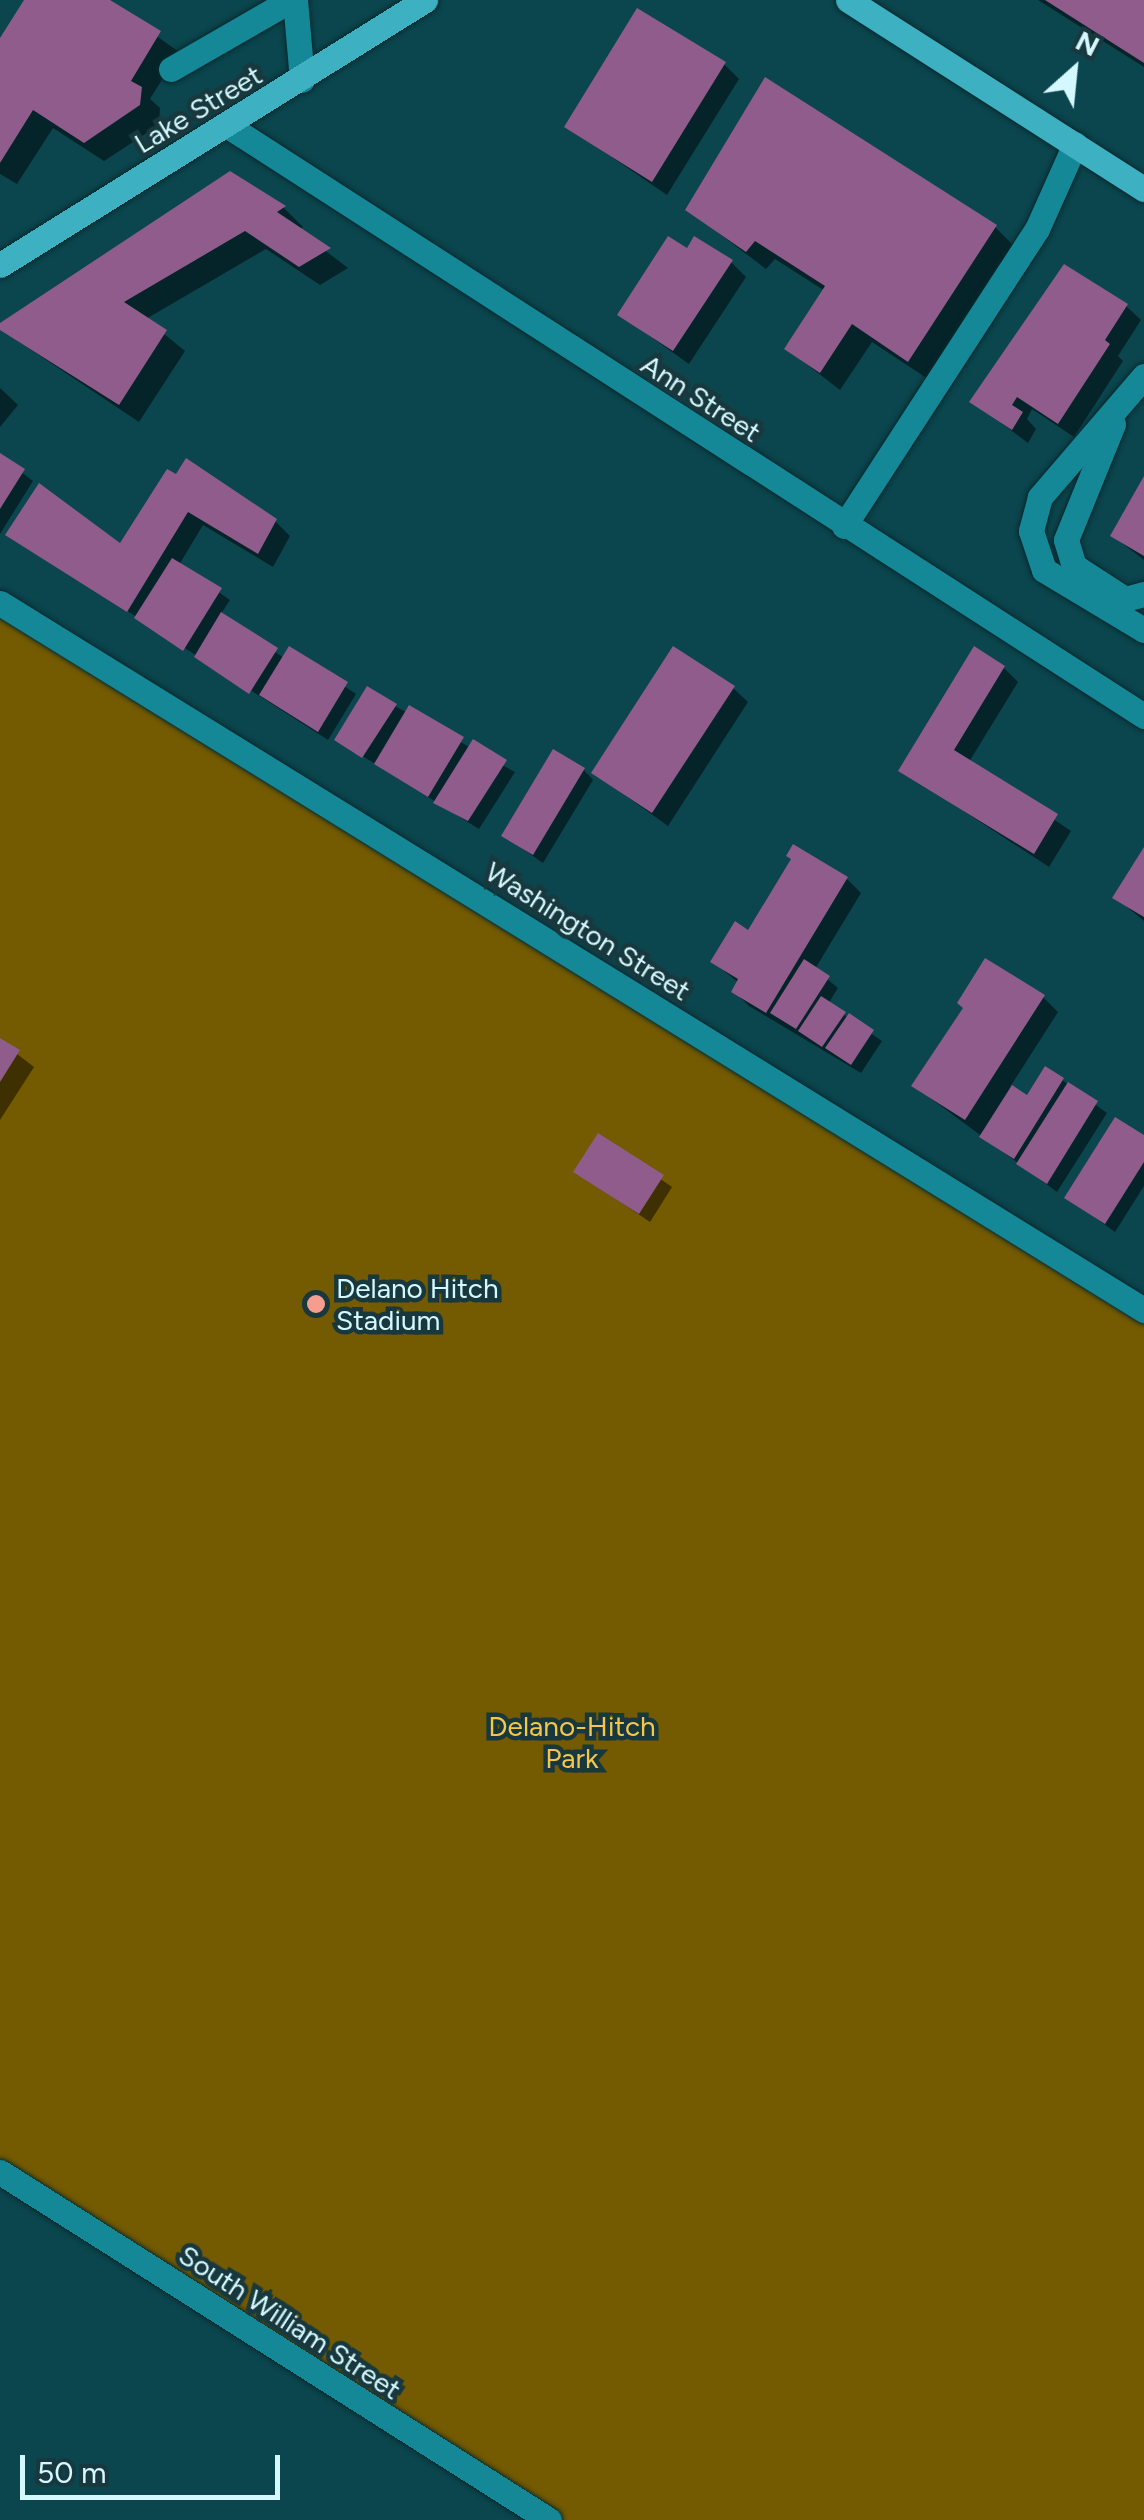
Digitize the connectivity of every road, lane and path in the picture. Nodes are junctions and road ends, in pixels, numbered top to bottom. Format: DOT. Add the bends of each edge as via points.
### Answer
graph roads {
  1 [pos="293,0"];
  2 [pos="425,0"];
  3 [pos="848,0"];
  4 [pos="170,69"];
  5 [pos="302,80"];
  6 [pos="228,126"];
  7 [pos="1075,144"];
  8 [pos="1144,189"];
  9 [pos="0,265"];
  10 [pos="1142,373"];
  11 [pos="1117,410"];
  12 [pos="844,526"];
  13 [pos="1144,594"];
  14 [pos="0,602"];
  15 [pos="1144,630"];
  16 [pos="1144,716"];
  17 [pos="1144,1310"];
  18 [pos="0,2172"];
  19 [pos="549,2520"];
  1 -- 4 [label="street"];
  1 -- 5 [label="street"];
  2 -- 5 [label="main road, Lake Street"];
  3 -- 7 [label="main road"];
  5 -- 6 [label="main road, Lake Street"];
  6 -- 9 [label="main road, Lake Street"];
  6 -- 12 [label="street, Ann Street"];
  7 -- 8 [label="main road"];
  7 -- 12 [label="street" via="1036,229"];
  10 -- 11 [label="street"];
  11 -- 13 [label="street" via="1066,540 1074,566 1125,599"];
  11 -- 15 [label="street" via="1040,497 1031,531 1044,570"];
  12 -- 16 [label="street, Ann Street"];
  14 -- 17 [label="street, Washington Street"];
  18 -- 19 [label="street, South William Street"];
}
